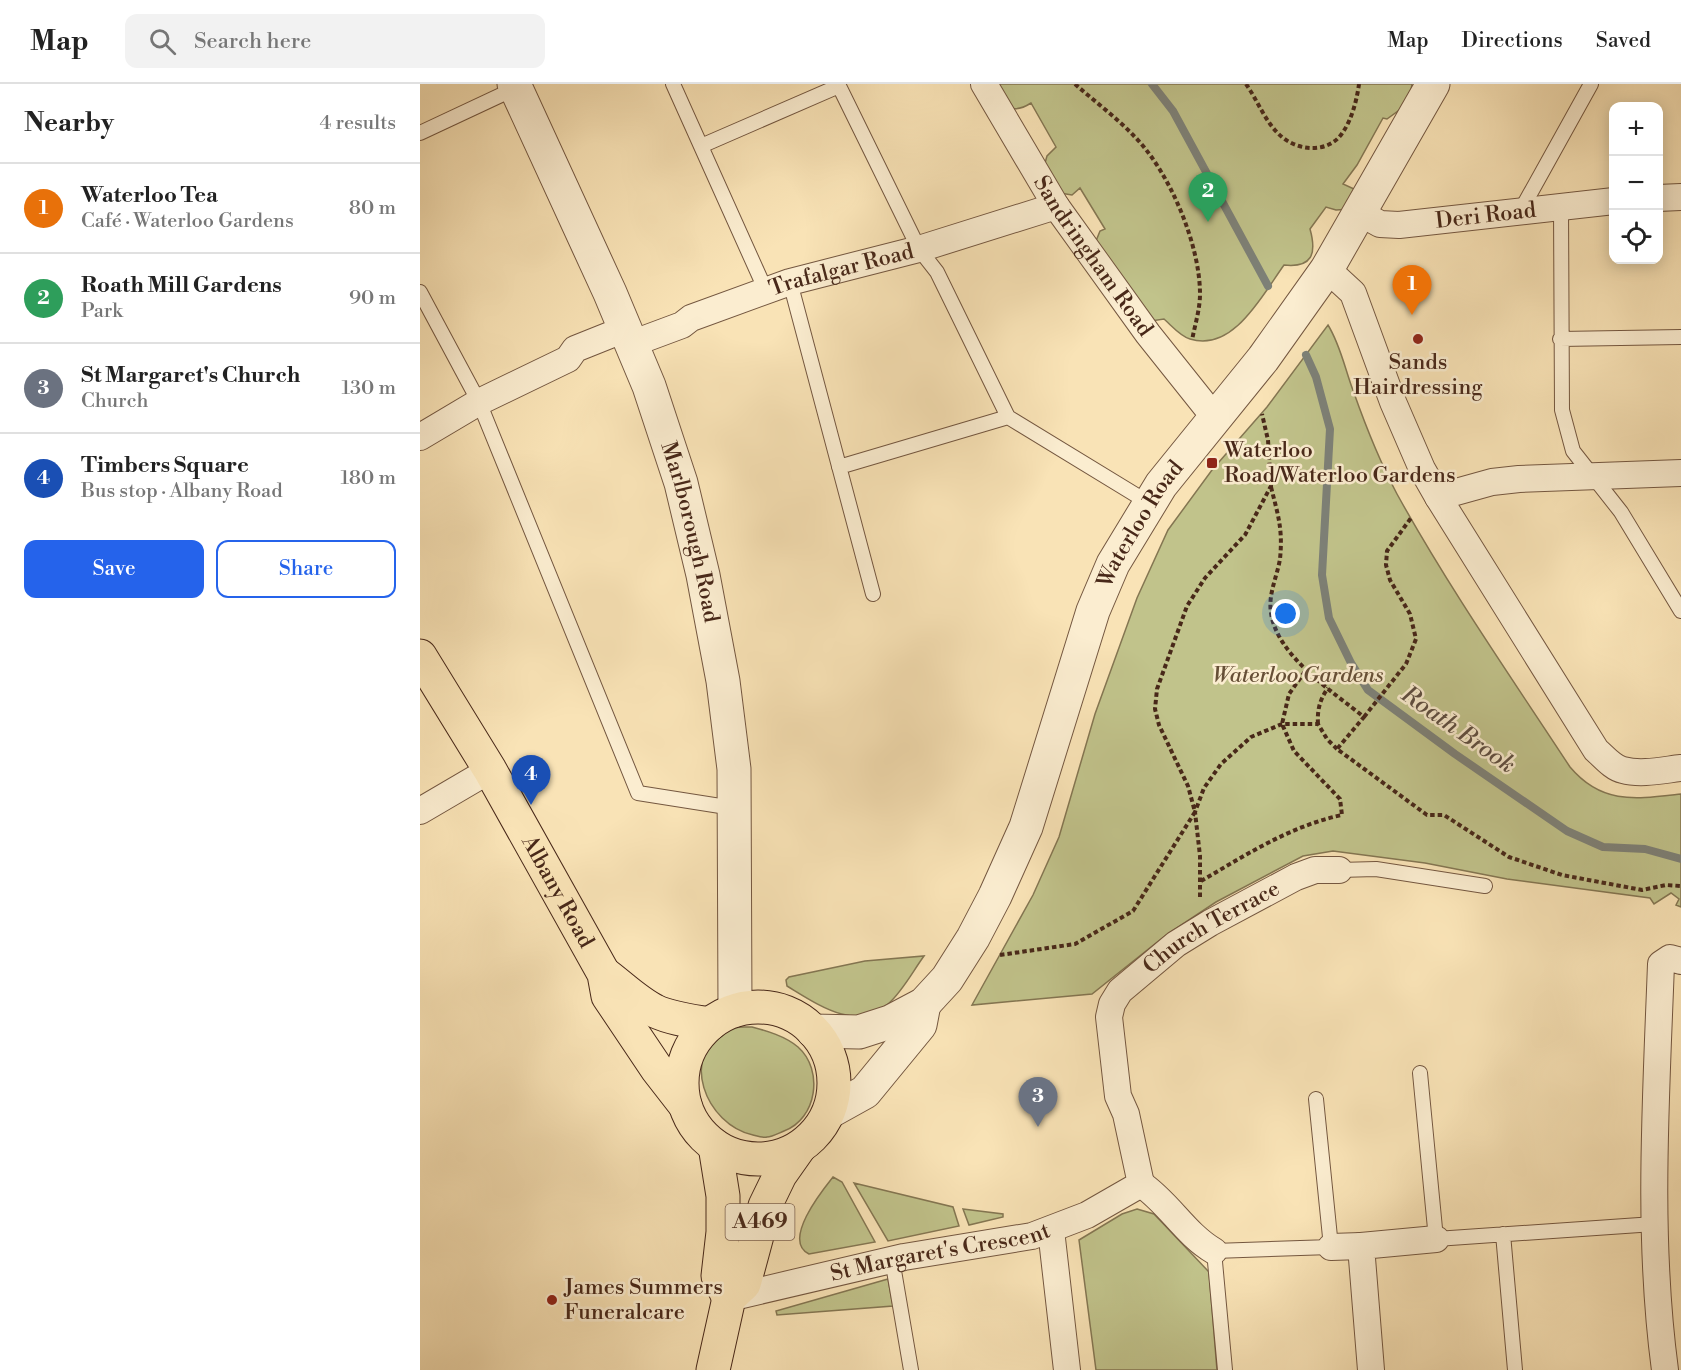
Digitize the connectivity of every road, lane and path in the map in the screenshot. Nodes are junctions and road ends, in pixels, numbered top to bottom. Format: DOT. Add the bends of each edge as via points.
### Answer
graph roads {
  1 [pos="673,84"];
  2 [pos="984,84"];
  3 [pos="1075,84"];
  4 [pos="1246,84"];
  5 [pos="1359,84"];
  6 [pos="1433,84"];
  7 [pos="1591,84"];
  8 [pos="839,85"];
  9 [pos="515,86"];
  10 [pos="420,133"];
  11 [pos="701,146"];
  12 [pos="1681,197"];
  13 [pos="1663,198"];
  14 [pos="1609,201"];
  15 [pos="1056,206"];
  16 [pos="1561,206"];
  17 [pos="1521,210"];
  18 [pos="1360,213"];
  19 [pos="919,249"];
  20 [pos="1323,274"];
  21 [pos="778,287"];
  22 [pos="420,292"];
  23 [pos="628,337"];
  24 [pos="1681,338"];
  25 [pos="1560,339"];
  26 [pos="1192,340"];
  27 [pos="479,402"];
  28 [pos="1262,414"];
  29 [pos="1008,417"];
  30 [pos="1215,418"];
  31 [pos="420,437"];
  32 [pos="838,467"];
  33 [pos="1681,474"];
  34 [pos="1592,476"];
  35 [pos="1271,486"];
  36 [pos="1438,497"];
  37 [pos="1149,503"];
  38 [pos="1411,518"];
  39 [pos="873,594"];
  40 [pos="1681,611"];
  41 [pos="420,656"];
  42 [pos="1306,670"];
  43 [pos="1328,688"];
  44 [pos="1364,717"];
  45 [pos="1282,724"];
  46 [pos="1318,724"];
  47 [pos="1337,748"];
  48 [pos="1681,768"];
  49 [pos="490,770"];
  50 [pos="733,808"];
  51 [pos="420,811"];
  52 [pos="1195,812"];
  53 [pos="1339,870"];
  54 [pos="1201,881"];
  55 [pos="1485,886"];
  56 [pos="1681,886"];
  57 [pos="1210,923"];
  58 [pos="1000,955"];
  59 [pos="1671,963"];
  60 [pos="604,974"];
  61 [pos="924,1004"];
  62 [pos="723,1017"];
  63 [pos="813,1031"];
  64 [pos="1420,1073"];
  65 [pos="1316,1099"];
  66 [pos="685,1105"];
  67 [pos="829,1112"];
  68 [pos="715,1146"];
  69 [pos="799,1148"];
  70 [pos="1141,1184"];
  71 [pos="1654,1224"];
  72 [pos="1052,1230"];
  73 [pos="1503,1234"];
  74 [pos="1436,1239"];
  75 [pos="1331,1246"];
  76 [pos="1361,1246"];
  77 [pos="1214,1251"];
  78 [pos="892,1260"];
  79 [pos="729,1298"];
  80 [pos="713,1370"];
  81 [pos="911,1370"];
  82 [pos="1068,1370"];
  83 [pos="1225,1370"];
  84 [pos="1371,1370"];
  85 [pos="1515,1370"];
  86 [pos="1665,1370"];
  1 -- 11 [label="lane"];
  2 -- 15 [label="street, Sandringham Road"];
  3 -- 26 [label="path" via="1144,147 1177,206 1197,261 1200,296"];
  4 -- 5 [label="path" via="1282,137 1311,149 1334,142 1343,133"];
  6 -- 18 [label="street, Waterloo Road"];
  7 -- 17 [label="lane"];
  8 -- 11 [label="lane"];
  8 -- 19 [label="lane"];
  9 -- 10 [label="lane"];
  9 -- 23 [label="street, Marlborough Road"];
  11 -- 21 [label="lane"];
  12 -- 13 [label="street"];
  14 -- 16 [label="street, Deri Road"];
  15 -- 19 [label="street, Trafalgar Road"];
  15 -- 30 [label="street, Sandringham Road" via="1148,334"];
  16 -- 17 [label="street, Deri Road"];
  16 -- 25 [label="lane"];
  17 -- 18 [label="street, Deri Road" via="1399,225 1380,224"];
  18 -- 20 [label="street, Waterloo Road"];
  19 -- 21 [label="street, Trafalgar Road"];
  19 -- 29 [label="lane" via="936,272"];
  20 -- 30 [label="street, Waterloo Road"];
  20 -- 36 [label="street" via="1341,279 1353,293 1393,402"];
  21 -- 23 [label="street, Trafalgar Road" via="691,318 682,325"];
  21 -- 32 [label="lane"];
  22 -- 27 [label="lane"];
  23 -- 27 [label="street, Trafalgar Road" via="575,349 568,359"];
  23 -- 50 [label="street, Marlborough Road" via="681,483 704,575 734,769"];
  24 -- 25 [label="lane"];
  25 -- 34 [label="lane" via="1562,410 1573,451"];
  27 -- 31 [label="street, Trafalgar Road"];
  27 -- 50 [label="lane" via="638,793"];
  28 -- 35 [label="path"];
  29 -- 32 [label="lane"];
  29 -- 37 [label="lane"];
  30 -- 37 [label="street, Waterloo Road"];
  32 -- 39 [label="lane"];
  33 -- 34 [label="street"];
  34 -- 36 [label="street" via="1501,481"];
  34 -- 40 [label="lane" via="1621,512"];
  35 -- 42 [label="path" via="1282,525 1271,613 1280,636"];
  35 -- 52 [label="path" via="1245,534 1205,578 1187,606 1157,689 1155,709 1159,725 1188,786"];
  36 -- 48 [label="street" via="1596,750 1622,770"];
  37 -- 61 [label="street, Waterloo Road" via="1113,564 1093,611 1040,784 1011,862 973,938 947,979"];
  38 -- 44 [label="path" via="1387,551 1386,565 1390,580 1410,614 1416,639 1406,664"];
  41 -- 49 [label="main road, Albany Road / A469"];
  42 -- 43 [label="path"];
  42 -- 45 [label="path" via="1289,694"];
  43 -- 44 [label="path"];
  43 -- 46 [label="path" via="1321,697"];
  44 -- 47 [label="path"];
  45 -- 46 [label="path"];
  45 -- 52 [label="path" via="1251,737 1221,764 1204,788"];
  45 -- 54 [label="path" via="1294,751 1340,799 1342,815 1296,829"];
  46 -- 47 [label="path"];
  47 -- 56 [label="path" via="1427,815 1444,816 1509,857 1562,875 1642,890"];
  49 -- 51 [label="street"];
  49 -- 60 [label="main road, Albany Road / A469"];
  50 -- 62 [label="street, Marlborough Road"];
  52 -- 54 [label="path"];
  52 -- 58 [label="path" via="1133,911 1076,944"];
  53 -- 55 [label="lane" via="1376,869"];
  53 -- 57 [label="street, Church Terrace" via="1315,870 1296,877"];
  54 -- 57 [label="path" via="1200,901"];
  57 -- 70 [label="street, Church Terrace" via="1176,944 1120,991 1108,1017 1119,1096"];
  59 -- 71 [label="street"];
  60 -- 62 [label="main road, Albany Road / A469" via="657,1012 672,1017"];
  60 -- 66 [label="main road, Albany Road / A469" via="608,996"];
  61 -- 63 [label="street, Waterloo Road" via="890,1022 859,1032"];
  61 -- 67 [label="street, Waterloo Road" via="920,1025 865,1092"];
  62 -- 63 [label="main road, A469" via="751,1007 774,1009 795,1017"];
  62 -- 66 [label="main road, A469" via="696,1039 686,1059 682,1082"];
  63 -- 67 [label="main road, A469" via="826,1049 833,1069 834,1091"];
  64 -- 74 [label="lane"];
  65 -- 75 [label="lane"];
  66 -- 68 [label="main road, A469" via="695,1126"];
  67 -- 69 [label="main road, A469" via="817,1132"];
  68 -- 69 [label="main road, A469" via="753,1160 777,1158"];
  68 -- 79 [label="main road, A469" via="723,1196 718,1276"];
  69 -- 79 [label="main road, A469" via="765,1206 744,1284"];
  70 -- 72 [label="street, St Margaret's Crescent"];
  70 -- 77 [label="street" via="1197,1240"];
  71 -- 73 [label="lane"];
  71 -- 86 [label="street"];
  72 -- 78 [label="street, St Margaret's Crescent"];
  72 -- 82 [label="street"];
  73 -- 74 [label="lane"];
  73 -- 85 [label="lane"];
  74 -- 76 [label="street"];
  75 -- 76 [label="street"];
  75 -- 77 [label="lane"];
  76 -- 84 [label="street"];
  77 -- 83 [label="lane"];
  78 -- 79 [label="street, St Margaret's Crescent"];
  78 -- 81 [label="lane"];
  79 -- 80 [label="main road, A469"];
}
